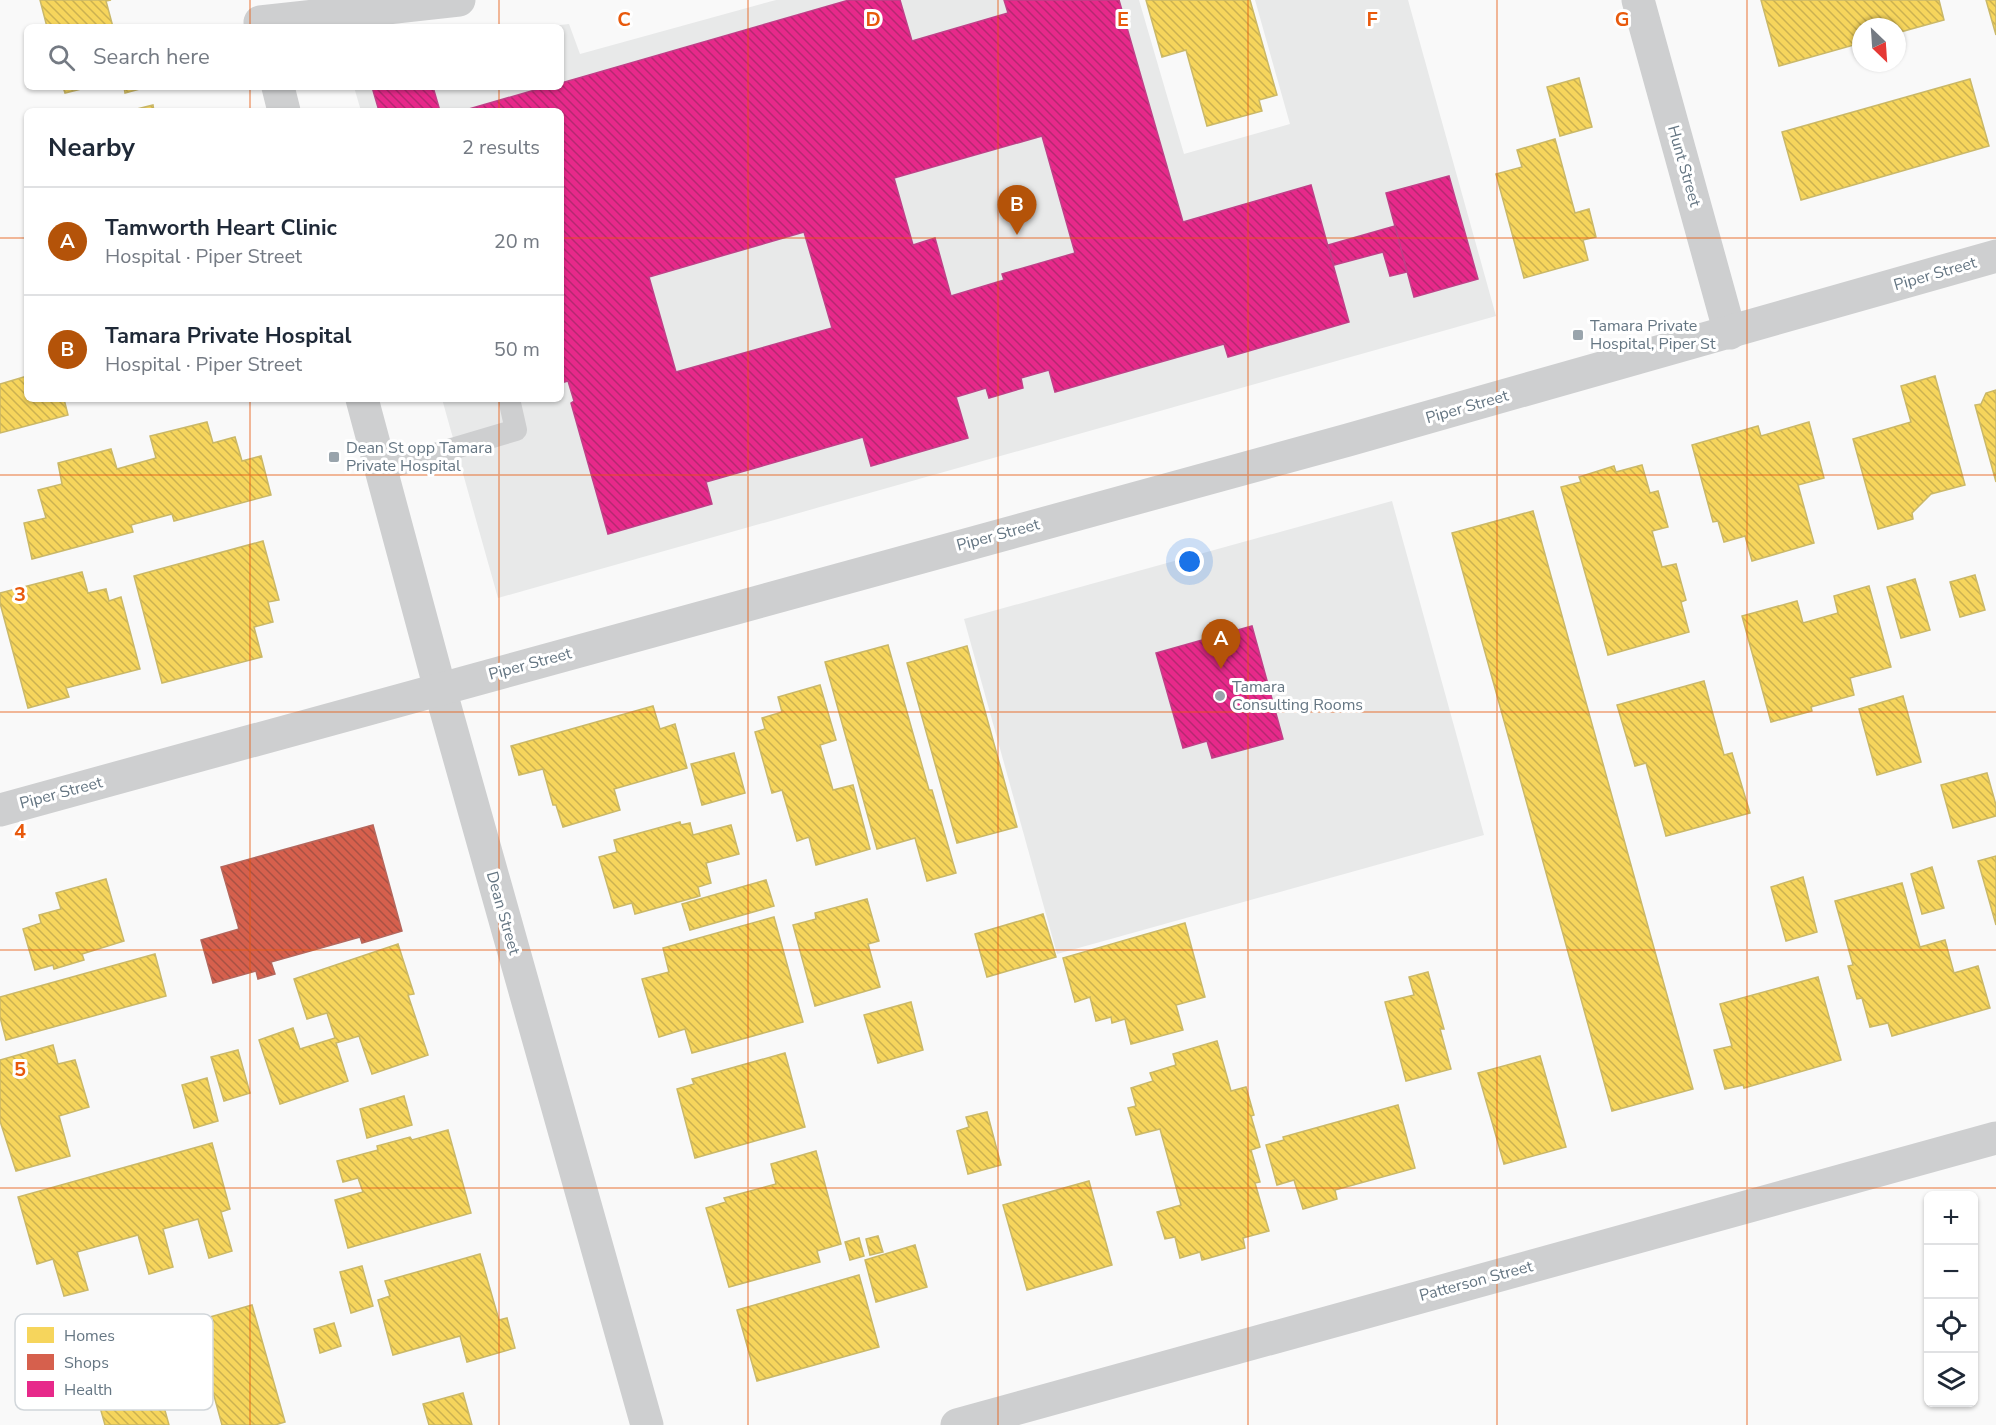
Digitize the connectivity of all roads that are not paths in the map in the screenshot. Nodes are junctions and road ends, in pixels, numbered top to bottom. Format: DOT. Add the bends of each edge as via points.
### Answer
graph roads {
  1 [pos="459,0"];
  2 [pos="1638,0"];
  3 [pos="259,16"];
  4 [pos="279,90"];
  5 [pos="283,108"];
  6 [pos="1996,256"];
  7 [pos="1730,333"];
  8 [pos="363,402"];
  9 [pos="509,402"];
  10 [pos="381,470"];
  11 [pos="440,689"];
  12 [pos="0,810"];
  13 [pos="1996,1138"];
  14 [pos="647,1425"];
  15 [pos="957,1425"];
  1 -- 3 [label="street"];
  2 -- 7 [label="street, Hunt Street"];
  4 -- 5 [label="street"];
  6 -- 7 [label="street, Piper Street"];
  7 -- 11 [label="street, Piper Street"];
  8 -- 10 [label="street, Dean Street"];
  9 -- 10 [label="lane" via="516,430"];
  10 -- 11 [label="street, Dean Street"];
  11 -- 12 [label="street, Piper Street"];
  11 -- 14 [label="street, Dean Street"];
  13 -- 15 [label="street, Patterson Street"];
}
